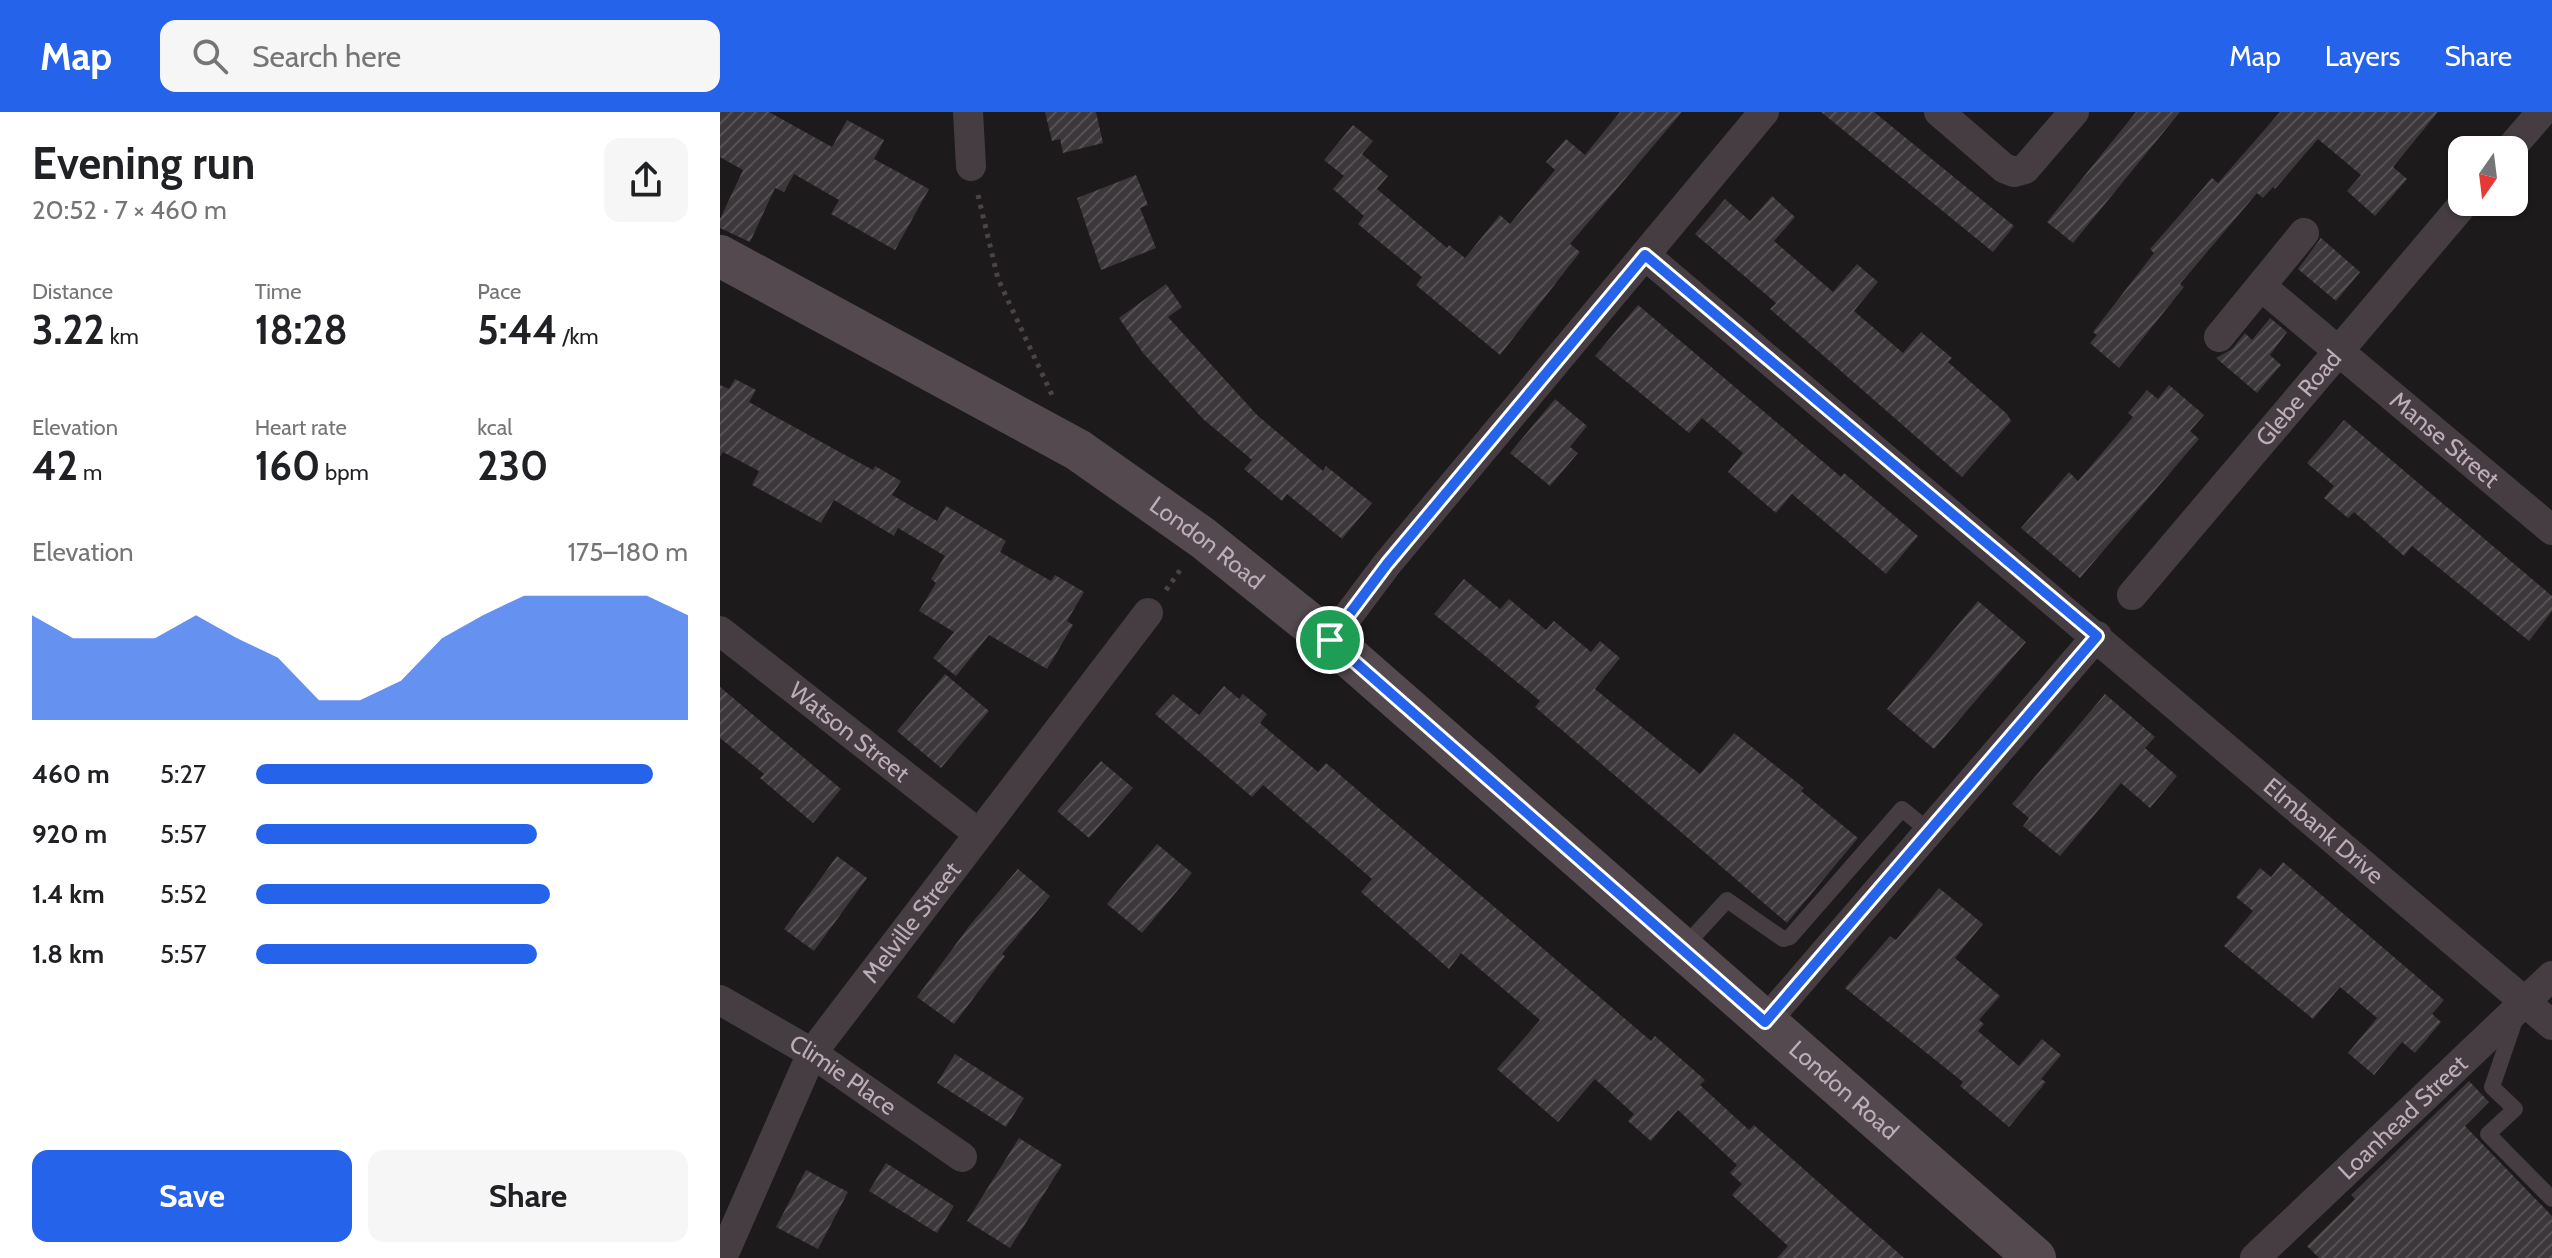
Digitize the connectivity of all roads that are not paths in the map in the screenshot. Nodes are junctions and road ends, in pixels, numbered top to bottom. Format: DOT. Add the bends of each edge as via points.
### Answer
graph roads {
  1 [pos="968,112"];
  2 [pos="1764,112"];
  3 [pos="1939,112"];
  4 [pos="2074,112"];
  5 [pos="2542,112"];
  6 [pos="2521,136"];
  7 [pos="971,166"];
  8 [pos="2453,216"];
  9 [pos="2304,233"];
  10 [pos="1645,255"];
  11 [pos="720,256"];
  12 [pos="2262,287"];
  13 [pos="2219,337"];
  14 [pos="2338,348"];
  15 [pos="2552,530"];
  16 [pos="2132,595"];
  17 [pos="1148,613"];
  18 [pos="720,631"];
  19 [pos="2097,636"];
  20 [pos="1330,640"];
  21 [pos="1929,831"];
  22 [pos="979,834"];
  23 [pos="1682,949"];
  24 [pos="2552,976"];
  25 [pos="720,1000"];
  26 [pos="2522,1001"];
  27 [pos="1765,1022"];
  28 [pos="2552,1025"];
  29 [pos="812,1053"];
  30 [pos="962,1157"];
  31 [pos="2552,1199"];
  32 [pos="2268,1254"];
  33 [pos="722,1258"];
  34 [pos="2035,1258"];
  1 -- 7 [label="street"];
  2 -- 10 [label="street"];
  3 -- 4 [label="street" via="2014,172 2025,169"];
  5 -- 6 [label="street"];
  8 -- 14 [label="street, Glebe Road"];
  9 -- 12 [label="street"];
  10 -- 19 [label="street, Elmbank Drive"];
  10 -- 20 [label="street" via="1387,564"];
  11 -- 20 [label="main road, London Road" via="1078,450 1203,538"];
  12 -- 13 [label="street"];
  12 -- 14 [label="street, Manse Street"];
  14 -- 15 [label="street, Manse Street"];
  14 -- 16 [label="street, Glebe Road"];
  17 -- 22 [label="street, Melville Street"];
  18 -- 22 [label="street, Watson Street"];
  19 -- 21 [label="street"];
  19 -- 26 [label="street, Elmbank Drive"];
  20 -- 23 [label="main road, London Road"];
  21 -- 23 [label="lane" via="1902,809 1790,937 1773,935 1727,900"];
  21 -- 27 [label="street"];
  22 -- 29 [label="street, Melville Street"];
  23 -- 27 [label="main road, London Road"];
  24 -- 26 [label="street, Loanhead Street"];
  25 -- 29 [label="street, Climie Place"];
  26 -- 28 [label="street, Elmbank Drive"];
  26 -- 31 [label="lane" via="2492,1087 2515,1109 2488,1134"];
  26 -- 32 [label="street, Loanhead Street"];
  27 -- 34 [label="main road, London Road"];
  29 -- 30 [label="street, Climie Place"];
  29 -- 33 [label="street, Melville Street"];
}
